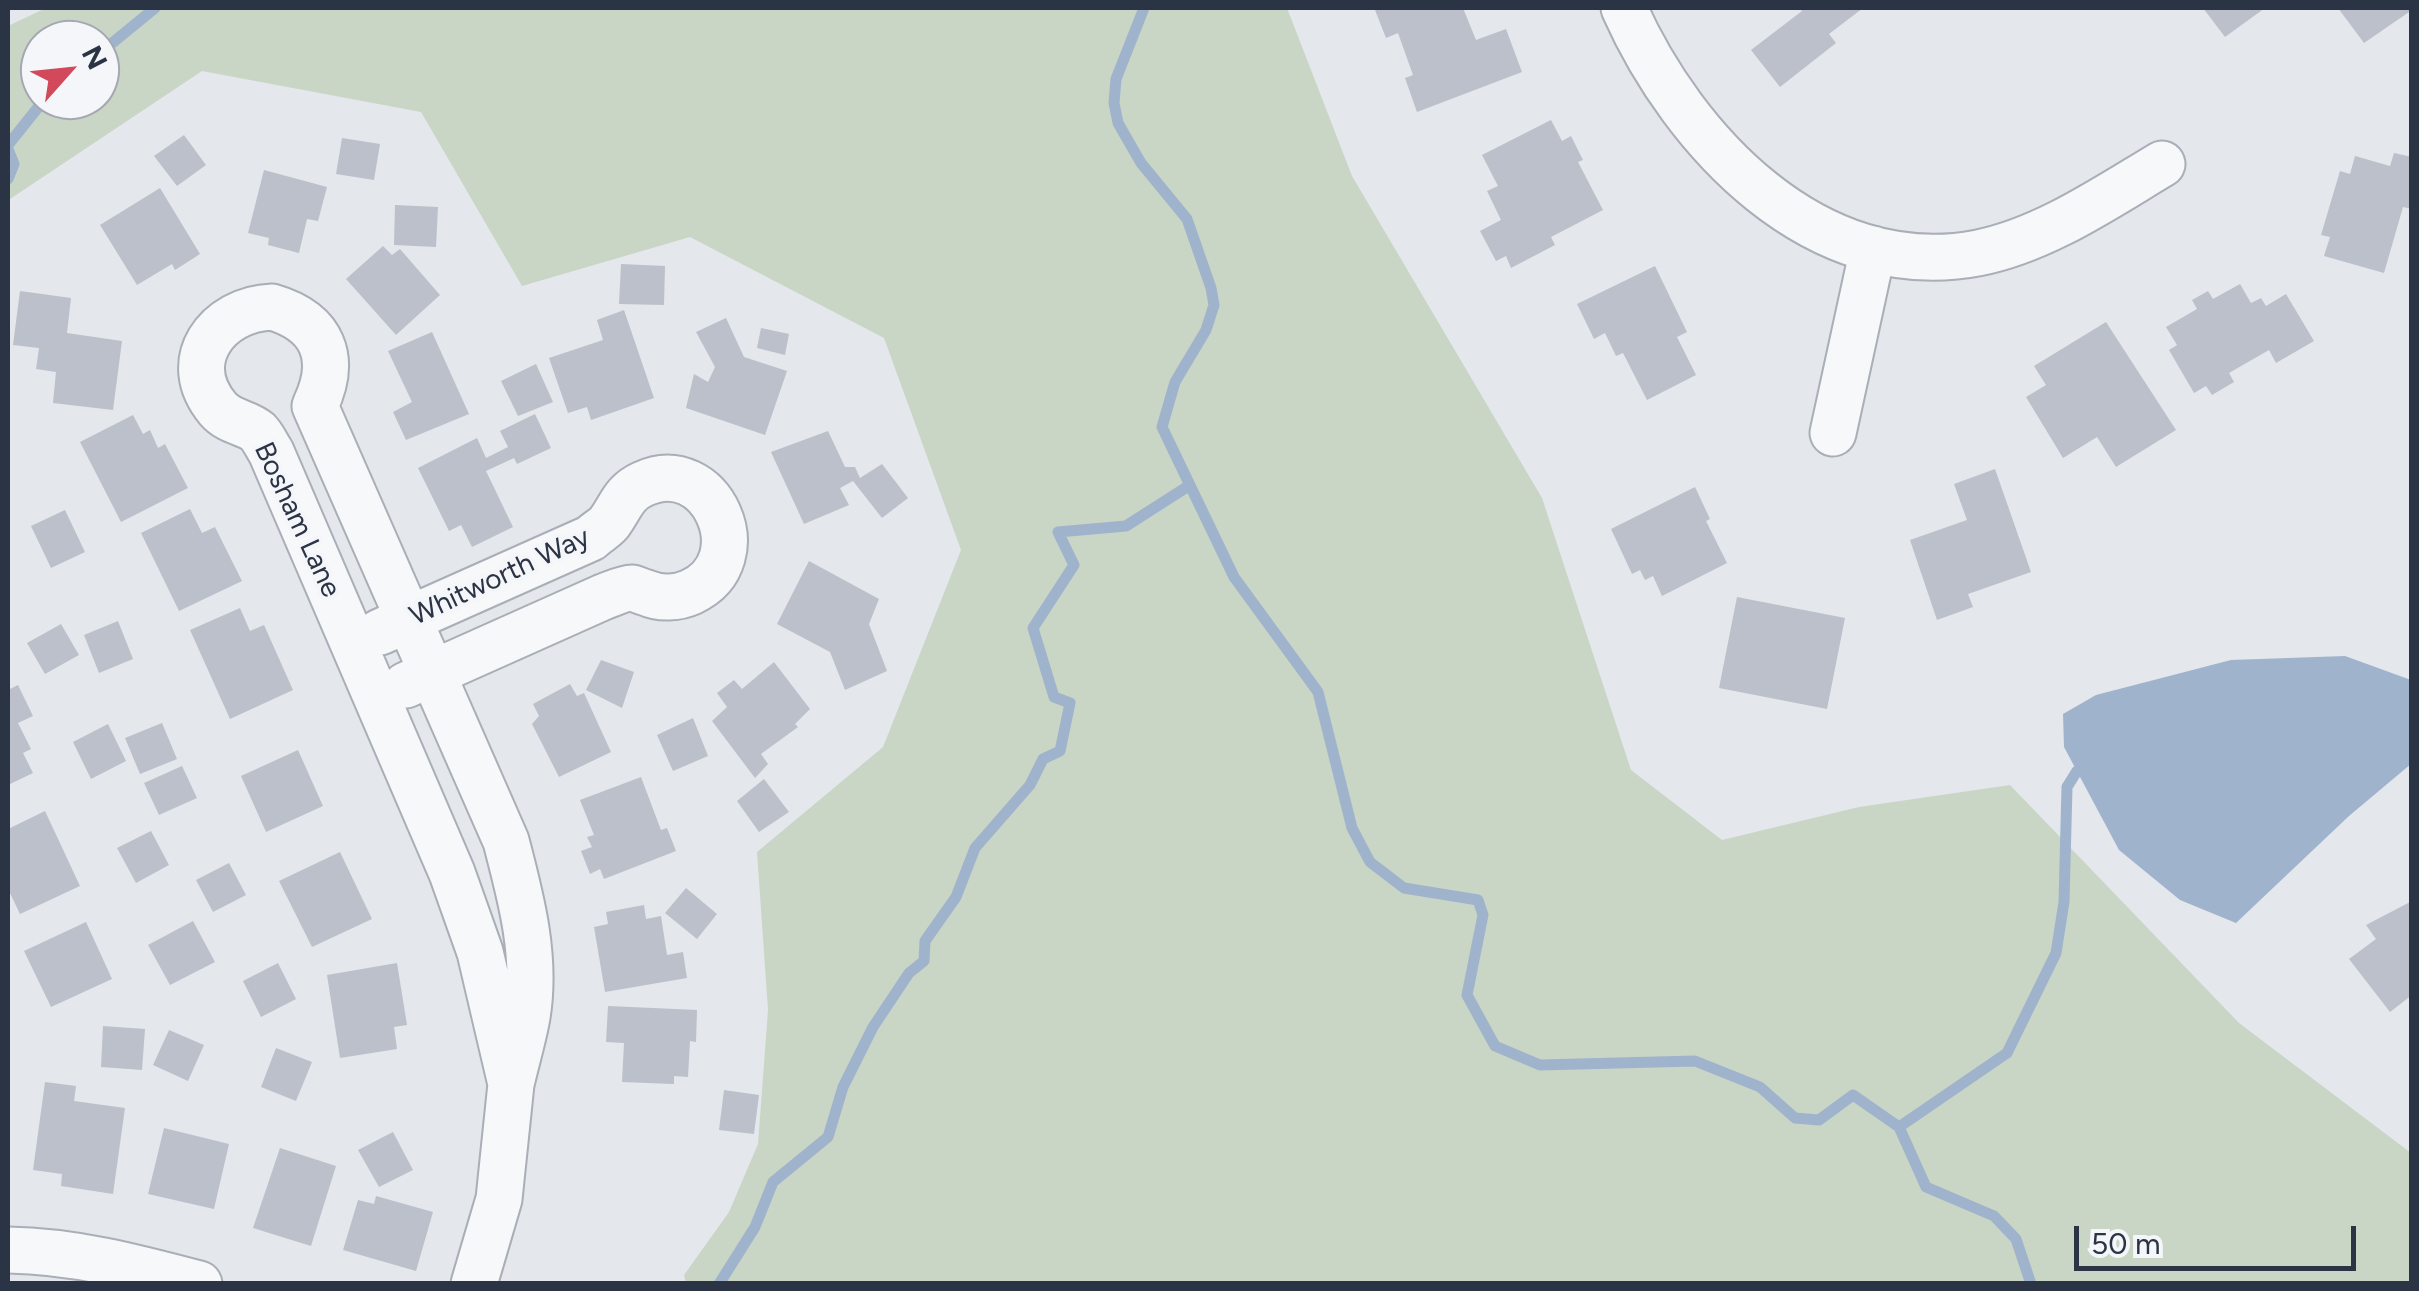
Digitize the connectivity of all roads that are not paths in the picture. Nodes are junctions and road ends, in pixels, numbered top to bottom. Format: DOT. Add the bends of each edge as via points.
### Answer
graph roads {
  1 [pos="1624,8"];
  2 [pos="2162,164"];
  3 [pos="1872,249"];
  4 [pos="314,406"];
  5 [pos="256,430"];
  6 [pos="1833,433"];
  7 [pos="608,524"];
  8 [pos="633,588"];
  9 [pos="408,619"];
  10 [pos="353,644"];
  11 [pos="432,673"];
  12 [pos="377,698"];
  13 [pos="511,1084"];
  14 [pos="8,1250"];
  15 [pos="199,1284"];
  16 [pos="474,1284"];
  1 -- 3 [label="street" via="1674,100 1748,182 1830,234"];
  2 -- 3 [label="street" via="2095,205 1978,253 1928,258"];
  3 -- 6 [label="street"];
  4 -- 5 [label="street" via="288,426"];
  4 -- 5 [label="street, Bosham Lane" via="327,365 310,326 272,307 242,311 215,330 202,371 218,410"];
  4 -- 9 [label="street, Bosham Lane"];
  5 -- 10 [label="street, Bosham Lane"];
  7 -- 8 [label="street" via="611,559"];
  7 -- 8 [label="street, Whitworth Way" via="630,490 668,478 705,492 718,508 726,546 707,581 690,592 657,596"];
  7 -- 9 [label="street, Whitworth Way" via="591,538"];
  8 -- 11 [label="street, Whitworth Way"];
  9 -- 10 [label="street, Whitworth Way"];
  9 -- 11 [label="street, Bosham Lane"];
  10 -- 12 [label="street, Bosham Lane"];
  11 -- 12 [label="street, Whitworth Way"];
  11 -- 13 [label="street, Bosham Lane" via="506,841 520,895 530,960 527,1014"];
  12 -- 13 [label="street, Bosham Lane" via="480,952"];
  13 -- 16 [label="street, Bosham Lane" via="499,1199"];
  14 -- 15 [label="street" via="113,1261"];
}
